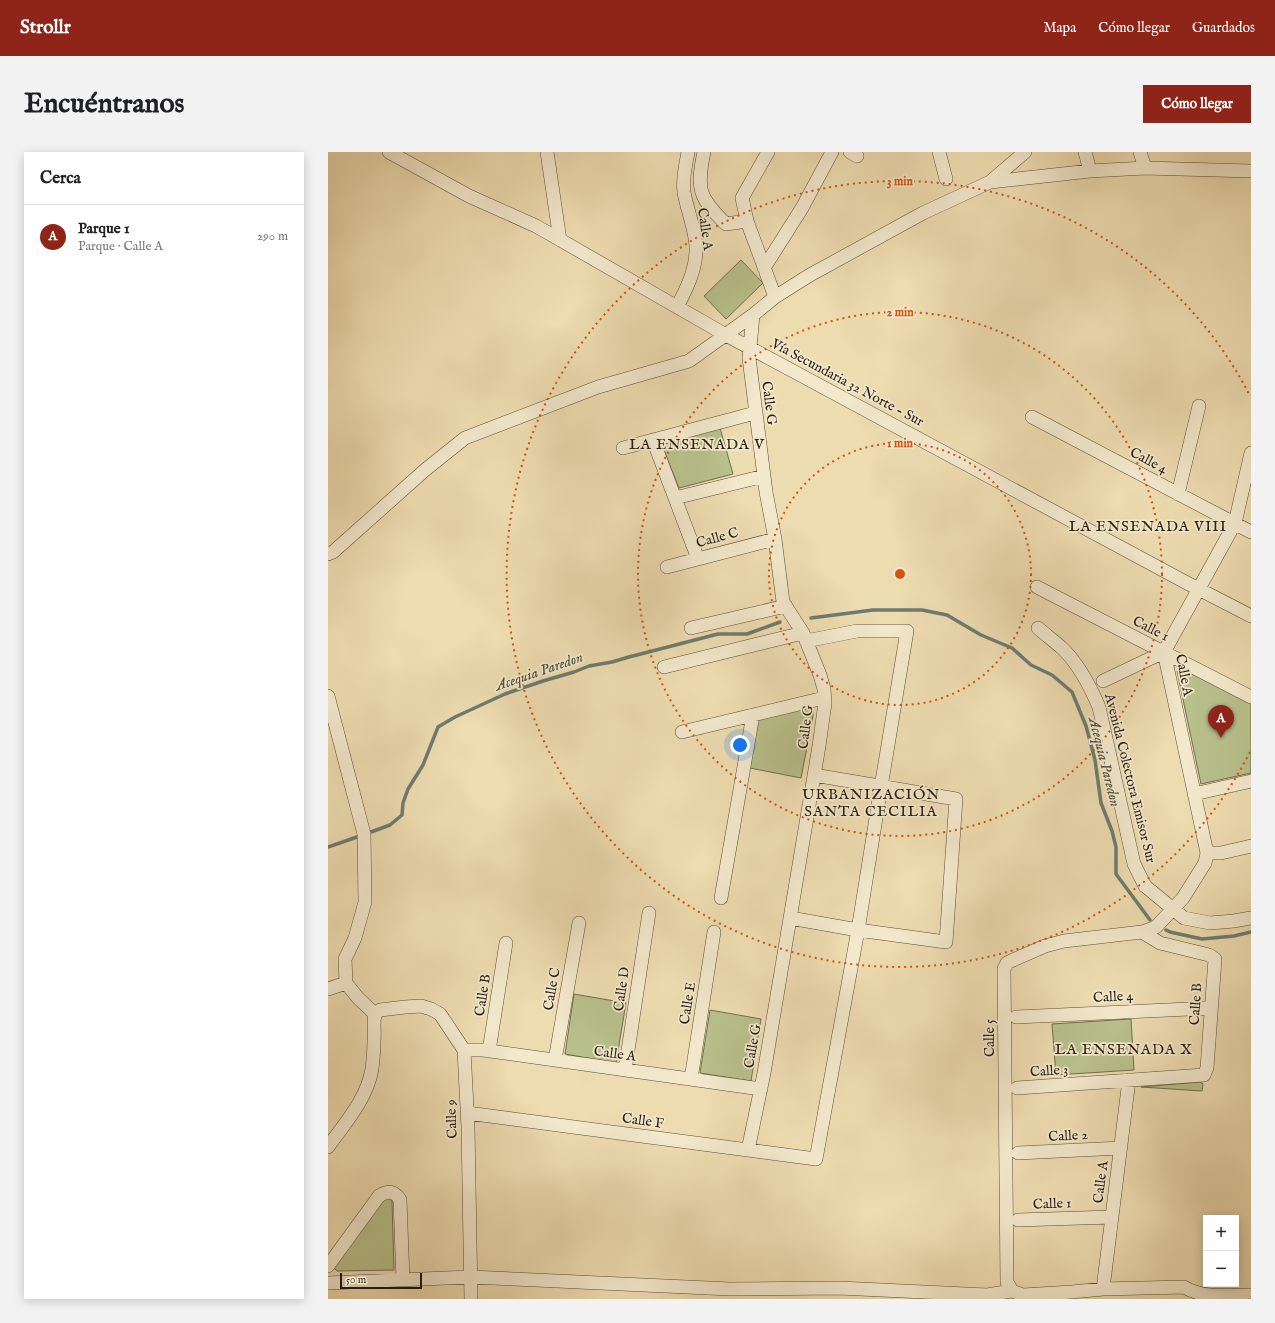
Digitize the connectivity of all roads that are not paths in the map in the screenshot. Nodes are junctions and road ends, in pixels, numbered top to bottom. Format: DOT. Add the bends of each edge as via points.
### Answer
graph roads {
  1 [pos="389,152"];
  2 [pos="547,152"];
  3 [pos="688,152"];
  4 [pos="704,152"];
  5 [pos="768,152"];
  6 [pos="832,152"];
  7 [pos="939,152"];
  8 [pos="1025,152"];
  9 [pos="1085,152"];
  10 [pos="1140,152"];
  11 [pos="1145,168"];
  12 [pos="1090,171"];
  13 [pos="1251,171"];
  14 [pos="946,179"];
  15 [pos="990,182"];
  16 [pos="747,221"];
  17 [pos="560,240"];
  18 [pos="764,268"];
  19 [pos="775,297"];
  20 [pos="677,307"];
  21 [pos="753,314"];
  22 [pos="726,335"];
  23 [pos="750,347"];
  24 [pos="1199,406"];
  25 [pos="755,413"];
  26 [pos="1032,417"];
  27 [pos="653,440"];
  28 [pos="623,448"];
  29 [pos="1251,453"];
  30 [pos="764,476"];
  31 [pos="1178,494"];
  32 [pos="675,498"];
  33 [pos="1235,523"];
  34 [pos="1251,532"];
  35 [pos="775,539"];
  36 [pos="331,553"];
  37 [pos="698,559"];
  38 [pos="328,565"];
  39 [pos="667,567"];
  40 [pos="1037,587"];
  41 [pos="1200,589"];
  42 [pos="786,606"];
  43 [pos="1251,616"];
  44 [pos="691,628"];
  45 [pos="1038,628"];
  46 [pos="805,637"];
  47 [pos="1164,652"];
  48 [pos="664,667"];
  49 [pos="1103,681"];
  50 [pos="328,696"];
  51 [pos="1251,697"];
  52 [pos="824,698"];
  53 [pos="753,715"];
  54 [pos="682,732"];
  55 [pos="814,776"];
  56 [pos="1251,781"];
  57 [pos="881,786"];
  58 [pos="1194,794"];
  59 [pos="1251,846"];
  60 [pos="1207,853"];
  61 [pos="721,898"];
  62 [pos="1173,910"];
  63 [pos="648,913"];
  64 [pos="790,918"];
  65 [pos="1251,918"];
  66 [pos="579,923"];
  67 [pos="858,930"];
  68 [pos="714,932"];
  69 [pos="1142,932"];
  70 [pos="506,943"];
  71 [pos="346,983"];
  72 [pos="328,989"];
  73 [pos="1211,1008"];
  74 [pos="375,1014"];
  75 [pos="1016,1017"];
  76 [pos="464,1050"];
  77 [pos="489,1051"];
  78 [pos="555,1060"];
  79 [pos="625,1070"];
  80 [pos="1204,1075"];
  81 [pos="690,1079"];
  82 [pos="1129,1080"];
  83 [pos="1016,1088"];
  84 [pos="761,1089"];
  85 [pos="467,1113"];
  86 [pos="328,1147"];
  87 [pos="1120,1148"];
  88 [pos="748,1150"];
  89 [pos="1018,1153"];
  90 [pos="1112,1216"];
  91 [pos="1018,1220"];
  92 [pos="328,1266"];
  93 [pos="470,1278"];
  94 [pos="403,1280"];
  95 [pos="328,1283"];
  96 [pos="1103,1288"];
  97 [pos="1012,1291"];
  98 [pos="1251,1295"];
  99 [pos="471,1299"];
  1 -- 17 [label="street, Vía Secundaria 32 Norte - Sur" via="469,196 536,226"];
  2 -- 17 [label="street"];
  3 -- 20 [label="street, Calle A" via="684,191 696,246 690,280"];
  4 -- 16 [label="street" via="700,182 702,193 710,208 726,224"];
  5 -- 16 [label="street" via="742,198"];
  6 -- 18 [label="street" via="802,208"];
  7 -- 14 [label="street"];
  8 -- 15 [label="street"];
  9 -- 12 [label="street"];
  10 -- 11 [label="street"];
  11 -- 12 [label="street"];
  11 -- 13 [label="street"];
  12 -- 15 [label="street"];
  15 -- 19 [label="street" via="923,213 810,274"];
  16 -- 18 [label="street"];
  17 -- 20 [label="street, Vía Secundaria 32 Norte - Sur"];
  18 -- 19 [label="street"];
  19 -- 21 [label="street"];
  20 -- 22 [label="street, Vía Secundaria 32 Norte - Sur"];
  21 -- 22 [label="street"];
  21 -- 23 [label="street, Calle G"];
  22 -- 23 [label="street, Vía Secundaria 32 Norte - Sur"];
  22 -- 36 [label="street" via="688,361 598,387 465,438"];
  23 -- 25 [label="street, Calle G"];
  23 -- 41 [label="street, Vía Secundaria 32 Norte - Sur"];
  24 -- 31 [label="street"];
  25 -- 27 [label="street"];
  25 -- 30 [label="street, Calle G"];
  26 -- 31 [label="street, Calle 4"];
  27 -- 28 [label="street"];
  27 -- 32 [label="street"];
  29 -- 33 [label="street, Calle A"];
  30 -- 32 [label="street"];
  30 -- 35 [label="street, Calle G"];
  31 -- 33 [label="street, Calle 4"];
  32 -- 37 [label="street"];
  33 -- 34 [label="street, Calle 4"];
  33 -- 41 [label="street, Calle A"];
  35 -- 37 [label="street, Calle C"];
  35 -- 42 [label="street, Calle G" via="783,602"];
  36 -- 38 [label="street"];
  37 -- 39 [label="street, Calle C"];
  40 -- 47 [label="street, Calle 1"];
  41 -- 43 [label="street, Vía Secundaria 32 Norte - Sur"];
  41 -- 47 [label="street, Calle A"];
  42 -- 44 [label="street"];
  42 -- 46 [label="street, Calle G"];
  45 -- 62 [label="street, Avenida Colectora Emisor Sur" via="1063,649 1091,688 1099,707 1134,864 1145,886"];
  46 -- 48 [label="street"];
  46 -- 52 [label="street, Calle G" via="820,674"];
  46 -- 57 [label="street" via="857,631 907,631"];
  47 -- 49 [label="street"];
  47 -- 51 [label="street, Calle 1"];
  47 -- 58 [label="street, Calle A"];
  50 -- 71 [label="street" via="364,834 365,902 346,959"];
  52 -- 53 [label="street"];
  52 -- 55 [label="street, Calle G"];
  53 -- 54 [label="street"];
  53 -- 61 [label="street"];
  55 -- 57 [label="street"];
  55 -- 64 [label="street, Calle G"];
  56 -- 58 [label="street"];
  57 -- 67 [label="street"];
  57 -- 67 [label="street" via="956,799 946,942"];
  58 -- 60 [label="street, Calle A"];
  59 -- 60 [label="street" via="1221,853"];
  60 -- 62 [label="street" via="1205,863"];
  62 -- 65 [label="street, Avenida Colectora Emisor Sur" via="1184,918 1210,923"];
  62 -- 69 [label="street, Calle 5" via="1156,926"];
  63 -- 79 [label="street, Calle D"];
  64 -- 67 [label="street"];
  64 -- 84 [label="street, Calle G"];
  66 -- 78 [label="street, Calle C"];
  67 -- 88 [label="street, Calle F" via="816,1159"];
  68 -- 81 [label="street, Calle E"];
  69 -- 73 [label="street, Calle B" via="1160,943 1214,959"];
  69 -- 97 [label="street, Calle 5" via="1064,941 1045,946 1007,963 1004,969 1007,1282"];
  70 -- 77 [label="street, Calle B"];
  71 -- 72 [label="street"];
  71 -- 74 [label="street"];
  73 -- 75 [label="street, Calle 4"];
  73 -- 80 [label="street, Calle B" via="1207,1068"];
  74 -- 76 [label="street" via="380,1010 405,1007 421,1006 431,1009 440,1014"];
  74 -- 86 [label="street" via="372,1070 363,1095"];
  76 -- 77 [label="street, Calle A"];
  76 -- 85 [label="street, Calle 9"];
  77 -- 78 [label="street, Calle A"];
  78 -- 79 [label="street, Calle A"];
  79 -- 81 [label="street, Calle A"];
  80 -- 82 [label="street, Calle 3"];
  81 -- 84 [label="street, Calle A"];
  82 -- 83 [label="street, Calle 3"];
  82 -- 87 [label="street, Calle A"];
  84 -- 88 [label="street, Calle G"];
  85 -- 88 [label="street, Calle F"];
  85 -- 93 [label="street, Calle 9"];
  87 -- 89 [label="street, Calle 2"];
  87 -- 90 [label="street, Calle A"];
  90 -- 91 [label="street, Calle 1"];
  90 -- 96 [label="street, Calle A"];
  92 -- 94 [label="street" via="379,1196 384,1192 392,1192 400,1200"];
  93 -- 94 [label="street"];
  93 -- 97 [label="street" via="730,1289 839,1288 987,1295"];
  93 -- 99 [label="street, Calle 9"];
  94 -- 95 [label="street"];
  96 -- 97 [label="street" via="1022,1295"];
  96 -- 98 [label="street" via="1184,1287 1206,1295"];
}
